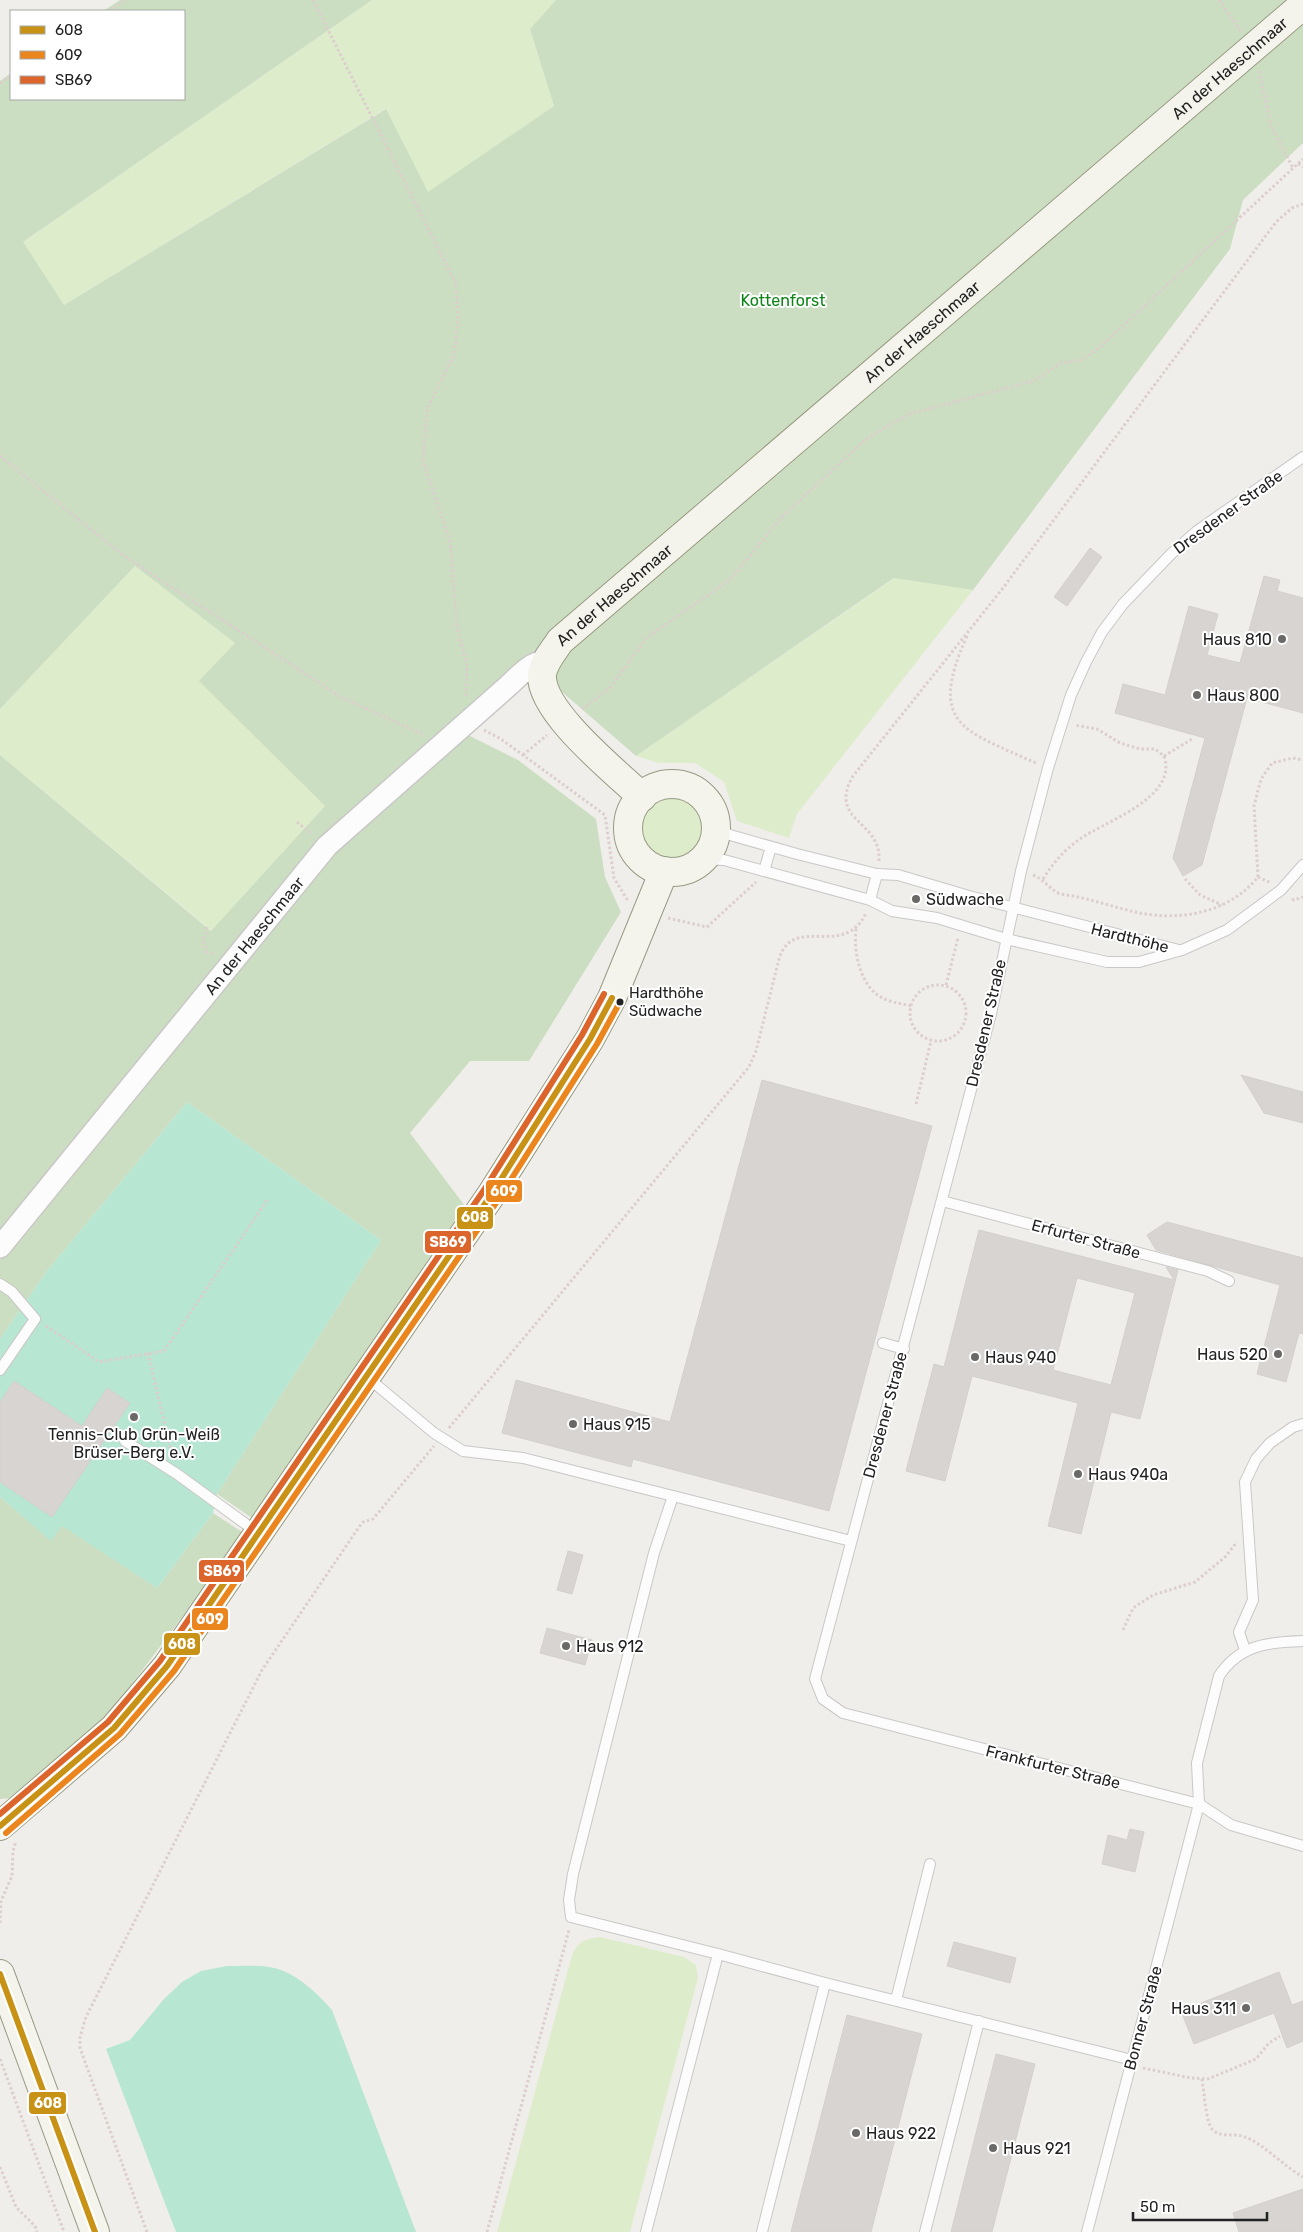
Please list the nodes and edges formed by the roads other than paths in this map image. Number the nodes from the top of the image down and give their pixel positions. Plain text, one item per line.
1 (1303, 5) edge
2 (1303, 457) edge
3 (545, 662) junction
4 (642, 797) junction
5 (716, 828) junction
6 (771, 847) junction
7 (703, 860) junction
8 (1303, 864) edge
9 (664, 871) junction
10 (764, 871) junction
11 (877, 874) junction
12 (870, 900) junction
13 (1013, 907) junction
14 (1006, 939) junction
15 (1182, 950) junction
16 (942, 1201) junction
17 (0, 1247) edge
18 (1229, 1281) dead end
19 (0, 1284) edge
20 (883, 1343) dead end
21 (904, 1349) junction
22 (0, 1370) edge
23 (366, 1376) junction
24 (1303, 1424) edge
25 (125, 1441) dead end
26 (673, 1496) junction
27 (258, 1534) junction
28 (851, 1541) junction
29 (1303, 1641) edge
30 (1245, 1650) junction
31 (815, 1679) joint
32 (1199, 1804) junction
33 (0, 1826) edge
34 (1303, 1846) edge
35 (930, 1864) dead end
36 (718, 1954) junction
37 (0, 1974) edge
38 (826, 1983) junction
39 (896, 2000) junction
40 (979, 2021) junction
41 (1131, 2063) junction
42 (95, 2232) edge
43 (646, 2232) edge
44 (762, 2232) edge
45 (925, 2232) edge
46 (1087, 2232) edge

1 - 3 street, An der Haeschmaar
2 - 13 lane, Dresdener Straße
3 - 4 street, An der Haeschmaar
3 - 17 street, An der Haeschmaar
4 - 5 street
4 - 9 street
5 - 6 lane, Hardthöhe
5 - 7 street
6 - 10 lane
6 - 11 lane, Hardthöhe
7 - 9 street
7 - 10 lane, Hardthöhe
8 - 15 lane
9 - 23 street
10 - 12 lane, Hardthöhe
11 - 12 lane
11 - 13 lane, Hardthöhe
12 - 14 lane, Hardthöhe
13 - 14 lane, Dresdener Straße
13 - 15 lane, Hardthöhe
14 - 15 lane, Hardthöhe
14 - 16 lane, Dresdener Straße
16 - 18 lane, Erfurter Straße
16 - 21 lane, Dresdener Straße
19 - 22 lane
20 - 21 lane
21 - 28 lane, Dresdener Straße
23 - 26 lane
23 - 27 street
24 - 30 lane
25 - 27 lane
26 - 28 lane
26 - 36 lane
27 - 33 street
28 - 31 lane, Dresdener Straße
29 - 30 lane
30 - 32 lane, Bonner Straße
31 - 32 lane, Frankfurter Straße
32 - 34 lane, Frankfurter Straße
32 - 41 lane, Bonner Straße
35 - 39 lane
36 - 38 lane
36 - 43 lane
37 - 42 street
38 - 39 lane
38 - 44 lane
39 - 40 lane
40 - 41 lane
40 - 45 lane
41 - 46 lane, Bonner Straße

